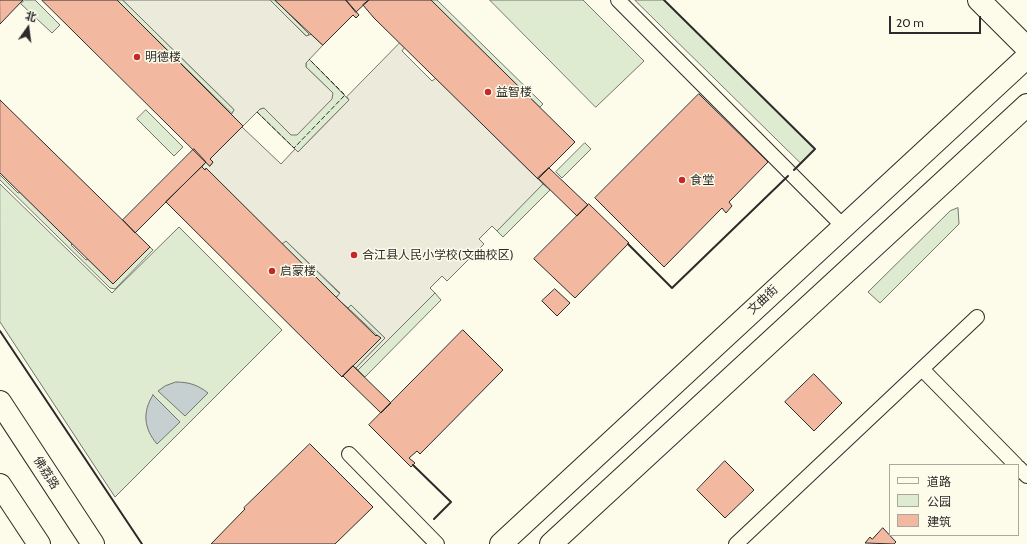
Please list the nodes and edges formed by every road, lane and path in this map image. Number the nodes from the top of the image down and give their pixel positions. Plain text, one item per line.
1 (618, 0) edge
2 (979, 0) edge
3 (1027, 48) edge
4 (1027, 57) edge
5 (1027, 105) edge
6 (843, 226) junction
7 (977, 317) dead end
8 (922, 369) junction
9 (0, 402) edge
10 (349, 454) dead end
11 (1015, 464) edge
12 (1019, 468) edge
13 (1027, 476) edge
14 (2, 493) edge
15 (39, 544) edge
16 (93, 544) edge
17 (437, 544) edge
18 (501, 544) edge
19 (551, 544) edge
20 (736, 544) edge

1 - 6 lane
2 - 3 street
4 - 6 street, 文曲街
5 - 19 street
6 - 18 street, 文曲街
7 - 8 lane
8 - 11 lane
8 - 20 lane
9 - 16 street, 佛荔路
10 - 17 lane
12 - 13 lane
14 - 15 street

